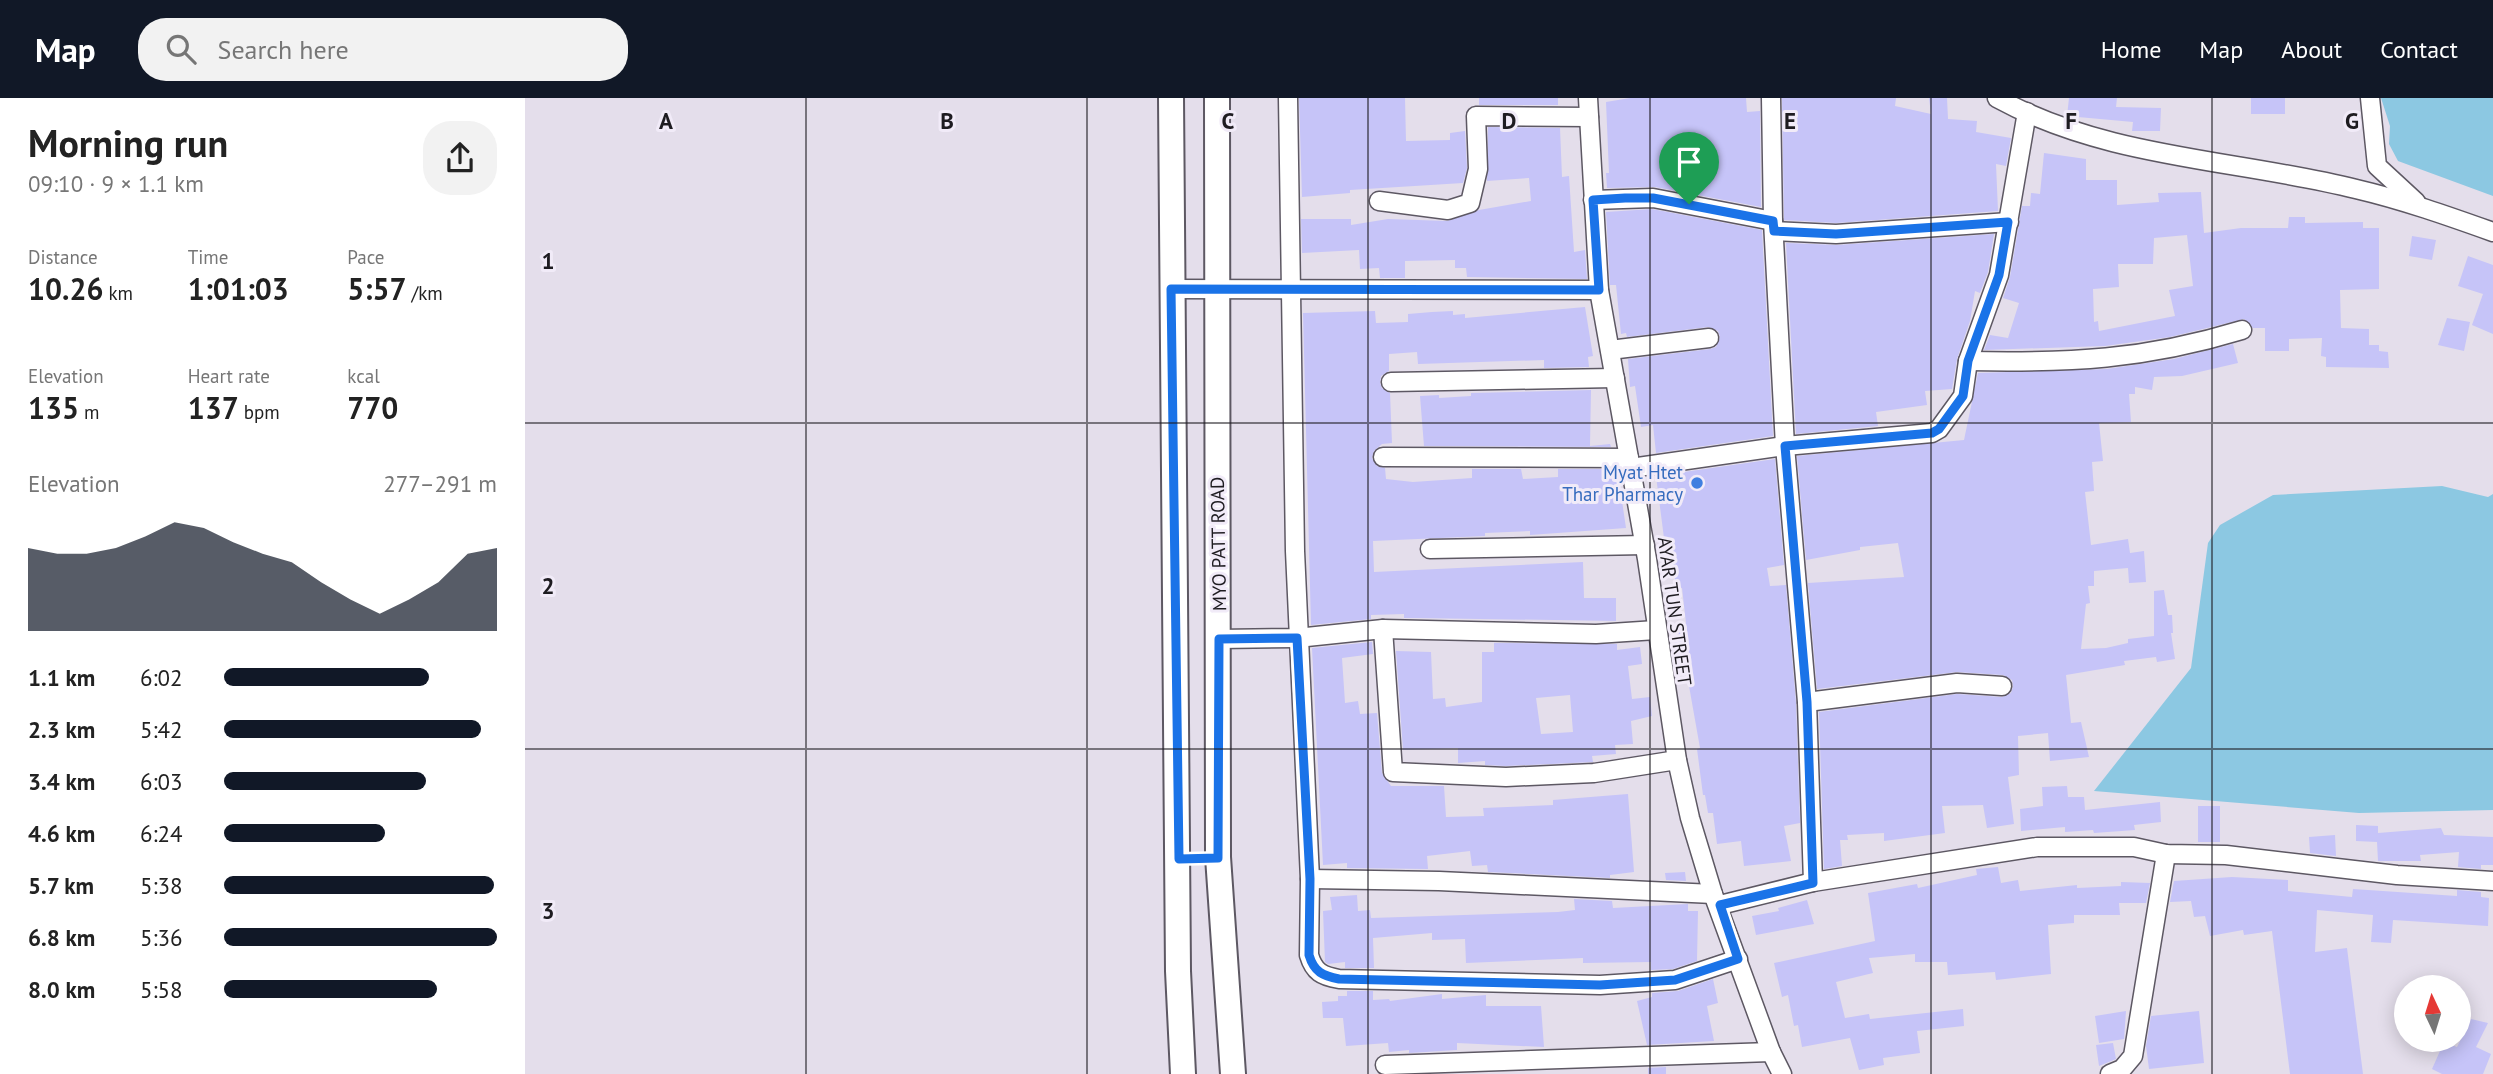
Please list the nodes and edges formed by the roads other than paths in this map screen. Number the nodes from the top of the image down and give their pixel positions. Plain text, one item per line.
1 (1171, 98) edge
2 (1217, 98) edge
3 (1288, 98) edge
4 (1588, 98) edge
5 (1771, 98) edge
6 (1997, 98) edge
7 (2370, 98) edge
8 (2027, 112) junction
9 (1589, 117) junction
10 (1593, 200) junction
11 (1380, 201) dead end
12 (2424, 208) junction
13 (2008, 222) junction
14 (1774, 226) junction
15 (2493, 232) edge
16 (1171, 289) junction
17 (1215, 289) junction
18 (1292, 289) junction
19 (1599, 290) junction
20 (2242, 330) dead end
21 (1709, 338) dead end
22 (1610, 350) junction
23 (1968, 361) junction
24 (1615, 378) junction
25 (1391, 382) dead end
26 (1785, 446) junction
27 (1383, 457) dead end
28 (1630, 463) junction
29 (1645, 545) junction
30 (1430, 549) dead end
31 (1383, 629) junction
32 (1656, 630) junction
33 (1297, 638) junction
34 (1219, 639) junction
35 (2002, 686) dead end
36 (1807, 702) junction
37 (1677, 760) junction
38 (2166, 854) junction
39 (1218, 858) junction
40 (1179, 859) junction
41 (1310, 879) junction
42 (2493, 881) edge
43 (1813, 883) junction
44 (1716, 900) junction
45 (1738, 959) junction
46 (1771, 1052) junction
47 (1385, 1065) dead end
48 (1183, 1074) edge
49 (1233, 1074) edge
50 (1782, 1074) edge
51 (2110, 1074) edge

1 - 16 main road
2 - 17 main road, MYO PATT ROAD
3 - 18 street
4 - 9 street, AYAR TUN STREET
5 - 14 street
6 - 8 street
7 - 12 street
8 - 12 street
8 - 13 street
9 - 10 street, AYAR TUN STREET
9 - 11 street
10 - 14 street
10 - 19 street, AYAR TUN STREET
12 - 15 street
13 - 14 street
13 - 23 street
14 - 26 street
16 - 17 street
16 - 40 main road
17 - 18 street
17 - 34 main road, MYO PATT ROAD
18 - 19 street
18 - 33 street
19 - 22 street, AYAR TUN STREET
20 - 23 street
21 - 22 street
22 - 24 street, AYAR TUN STREET
23 - 26 street
24 - 25 street
24 - 28 street, AYAR TUN STREET
26 - 28 street
26 - 36 street
27 - 28 street
28 - 29 street, AYAR TUN STREET
29 - 30 street
29 - 32 street, AYAR TUN STREET
31 - 32 street
31 - 33 street
31 - 37 street
32 - 37 street, AYAR TUN STREET
33 - 34 street
33 - 41 street
34 - 39 main road, MYO PATT ROAD
35 - 36 street
36 - 43 street
37 - 44 street, AYAR TUN STREET
38 - 42 street
38 - 43 street
38 - 51 street
39 - 40 main road
39 - 49 main road, MYO PATT ROAD
40 - 48 main road
41 - 44 street
41 - 45 street
43 - 44 street
44 - 45 street, AYAR TUN STREET
45 - 46 street, AYAR TUN STREET
46 - 47 street
46 - 50 street, AYAR TUN STREET

